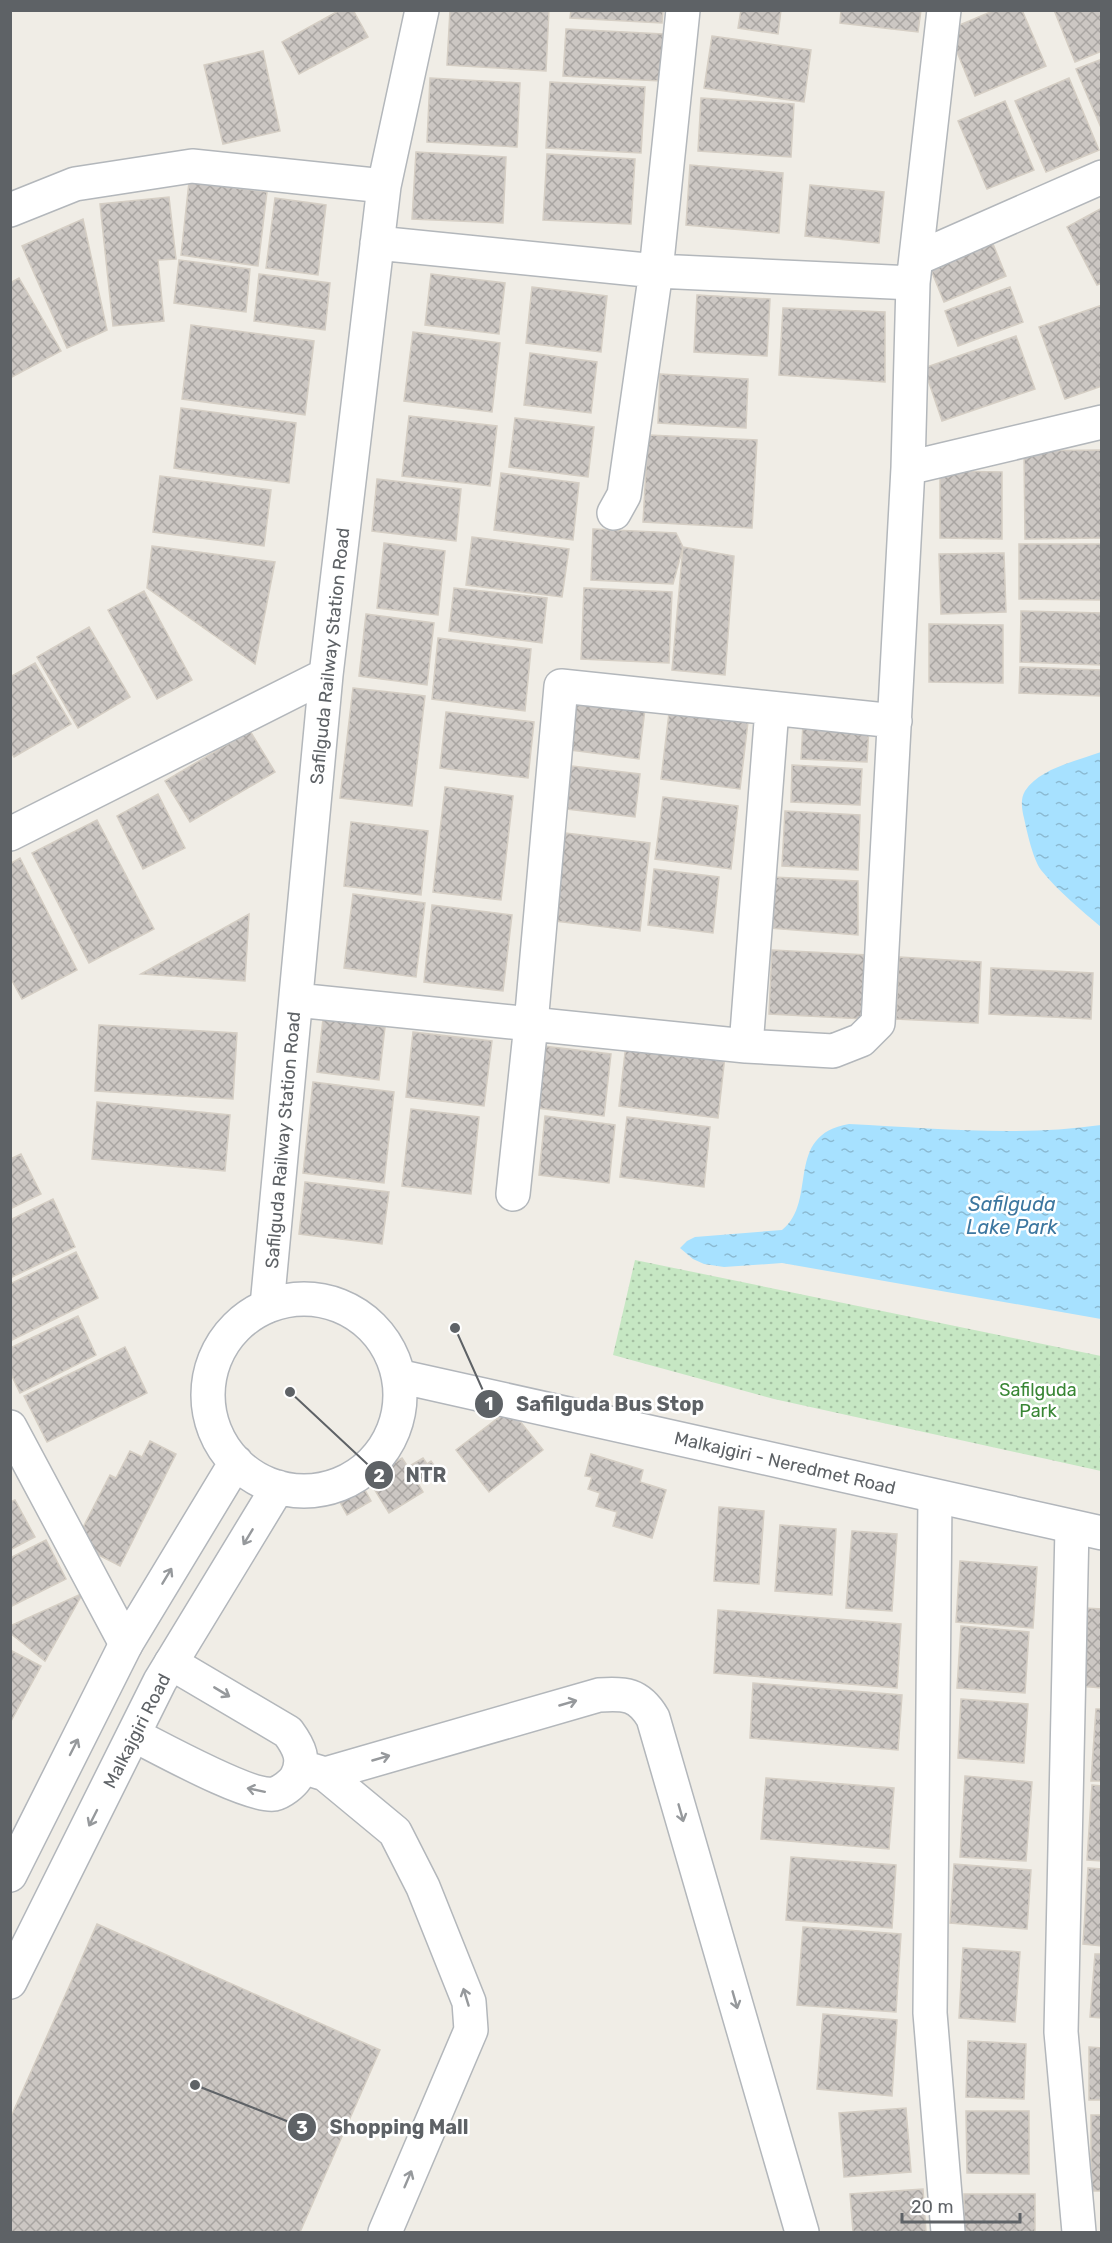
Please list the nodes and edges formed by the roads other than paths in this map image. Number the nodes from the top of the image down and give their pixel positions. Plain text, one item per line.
1 (422, 10) edge
2 (683, 10) edge
3 (944, 10) edge
4 (1101, 177) edge
5 (384, 186) junction
6 (10, 210) edge
7 (377, 243) junction
8 (916, 270) junction
9 (657, 272) junction
10 (1101, 422) edge
11 (908, 468) junction
12 (614, 513) dead end
13 (326, 675) junction
14 (772, 708) junction
15 (895, 721) junction
16 (10, 834) edge
17 (296, 1000) junction
18 (531, 1024) junction
19 (746, 1046) junction
20 (513, 1194) dead end
21 (267, 1306) junction
22 (398, 1376) junction
23 (10, 1428) edge
24 (236, 1462) junction
25 (278, 1487) junction
26 (935, 1497) junction
27 (1087, 1530) edge
28 (126, 1644) junction
29 (171, 1663) junction
30 (134, 1735) junction
31 (313, 1771) junction
32 (10, 1875) edge
33 (10, 1982) edge
34 (385, 2232) edge
35 (802, 2232) edge
36 (948, 2232) edge
37 (1079, 2232) edge

1 - 5 street, Safilguda Railway Station Road
2 - 9 street
3 - 8 street
4 - 8 street
5 - 6 street
5 - 7 street, Safilguda Railway Station Road
7 - 9 street
7 - 13 street, Safilguda Railway Station Road
8 - 9 street
8 - 11 street
9 - 12 street
10 - 11 street
11 - 15 street
13 - 16 street
13 - 17 street, Safilguda Railway Station Road
14 - 15 street
14 - 18 street
14 - 19 street
15 - 19 street
17 - 18 street
17 - 21 street, Safilguda Railway Station Road
18 - 19 street
18 - 20 street
21 - 22 street
21 - 24 street
22 - 25 street
22 - 26 street, Malkajgiri - Neredmet Road
23 - 28 street
24 - 25 street
28 -> 24 street
25 -> 29 street, Malkajgiri Road
26 - 27 street, Malkajgiri - Neredmet Road
26 - 36 street
27 - 37 street
32 -> 28 street
29 - 30 street, Malkajgiri Road
29 -> 31 street
31 -> 30 street
30 -> 33 street, Malkajgiri Road
34 -> 31 street
31 -> 35 street

